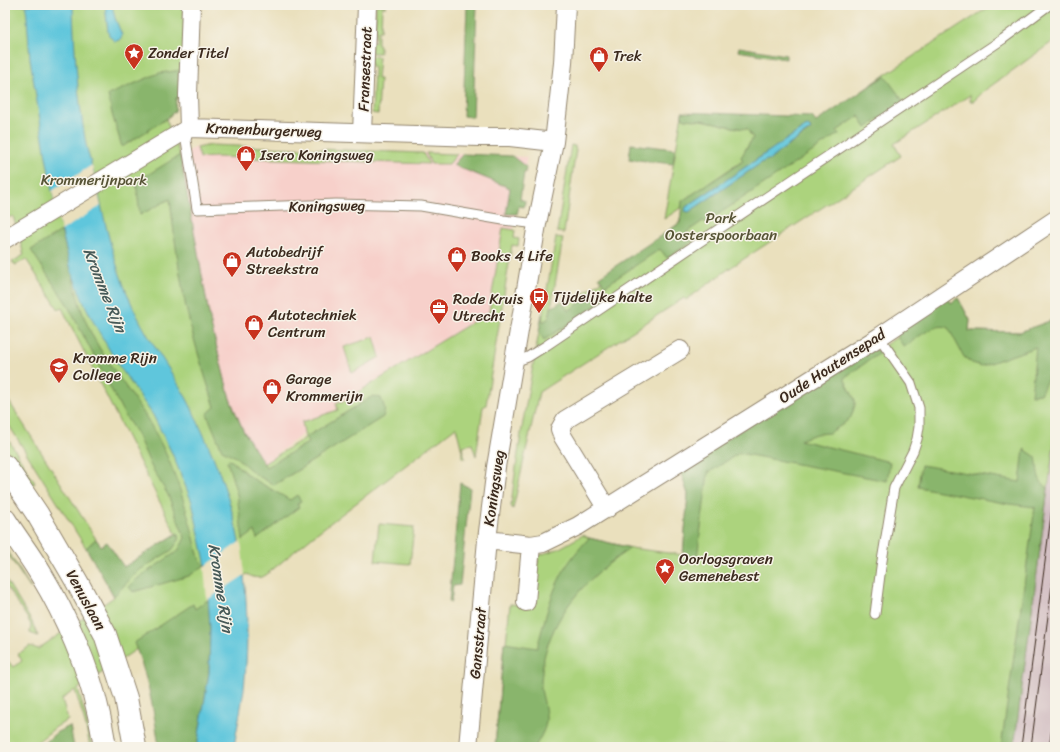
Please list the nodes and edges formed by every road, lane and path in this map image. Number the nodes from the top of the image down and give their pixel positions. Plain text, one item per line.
1 (191, 5) edge
2 (367, 5) edge
3 (566, 5) edge
4 (1048, 5) edge
5 (189, 128) junction
6 (362, 133) junction
7 (554, 142) junction
8 (1055, 220) edge
9 (538, 224) junction
10 (5, 239) edge
11 (879, 337) junction
12 (680, 350) dead end
13 (514, 362) junction
14 (5, 466) edge
15 (607, 509) junction
16 (5, 520) edge
17 (488, 540) junction
18 (531, 545) junction
19 (526, 602) dead end
20 (875, 614) dead end
21 (105, 747) edge
22 (135, 747) edge
23 (468, 747) edge

1 - 5 street
2 - 6 street, Fransestraat
3 - 7 street, Koningsweg
4 - 13 lane
5 - 6 street, Kranenburgerweg
5 - 9 lane, Koningsweg
5 - 10 street, Kranenburgerweg
6 - 7 street, Kranenburgerweg
7 - 9 street, Koningsweg
8 - 11 street, Oude Houtensepad
9 - 13 street, Koningsweg
11 - 15 street, Oude Houtensepad
11 - 20 lane
12 - 15 street
13 - 17 street, Koningsweg
14 - 22 main road, Venuslaan
15 - 18 street, Oude Houtensepad
16 - 21 main road, Venuslaan
17 - 18 street, Oude Houtensepad
17 - 23 street, Gansstraat
18 - 19 street

